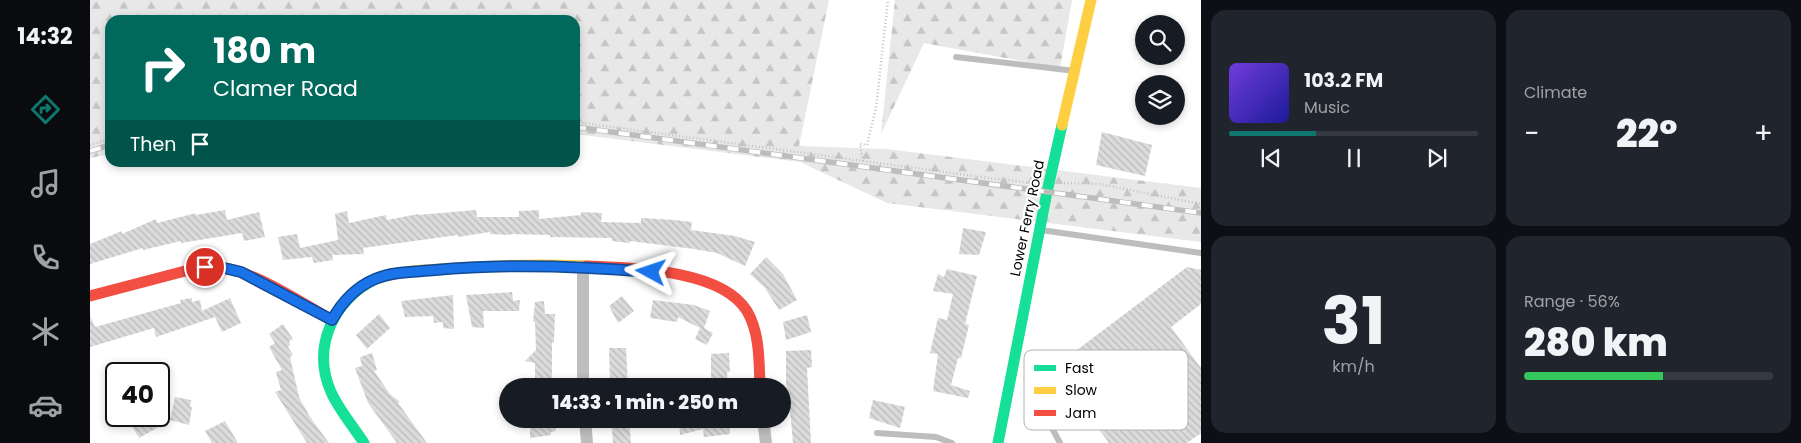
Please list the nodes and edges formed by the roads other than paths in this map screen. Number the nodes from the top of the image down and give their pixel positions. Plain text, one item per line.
1 (1091, 0) edge
2 (956, 57) dead end
3 (1076, 71) junction
4 (1040, 230) junction
5 (1201, 253) edge
6 (583, 266) junction
7 (90, 296) edge
8 (332, 320) junction
9 (584, 378) edge
10 (759, 378) edge
11 (586, 428) edge
12 (764, 428) edge
13 (1053, 430) dead end
14 (878, 433) dead end
15 (364, 443) edge
16 (587, 443) edge
17 (766, 443) edge
18 (952, 443) edge
19 (998, 443) edge
20 (1060, 443) edge

1 - 3 street, Lower Ferry Road
2 - 3 lane
3 - 4 street, Lower Ferry Road
4 - 5 lane
4 - 19 street, Lower Ferry Road
6 - 8 street
6 - 9 street
6 - 10 street
7 - 8 street
8 - 15 street
11 - 16 street
12 - 17 street
13 - 20 lane
14 - 18 lane

